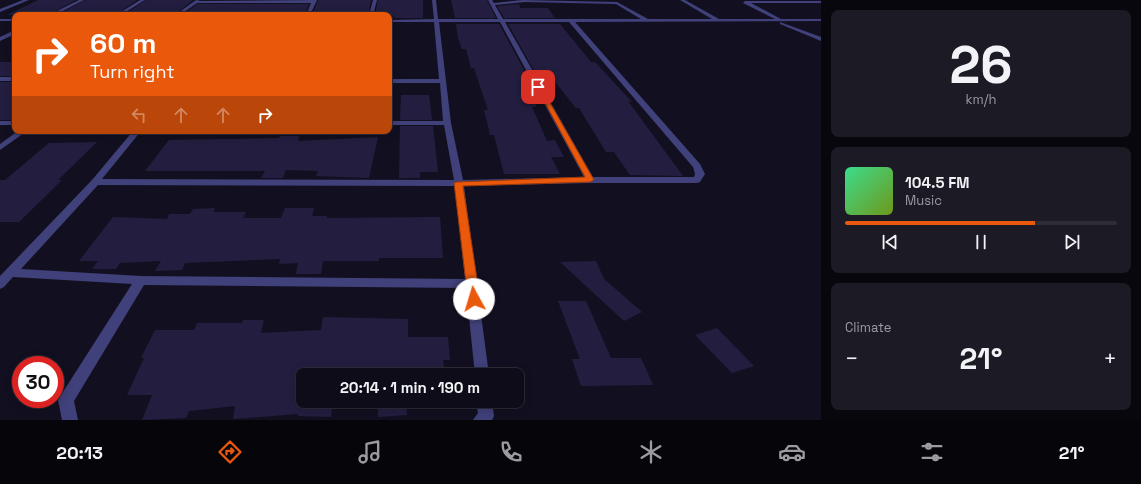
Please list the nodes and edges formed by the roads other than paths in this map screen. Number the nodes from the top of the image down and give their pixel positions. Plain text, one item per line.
1 (27, 0) edge
2 (82, 0) edge
3 (143, 0) edge
4 (375, 0) edge
5 (434, 0) edge
6 (682, 0) edge
7 (740, 0) edge
8 (197, 1) edge
9 (260, 1) edge
10 (315, 1) edge
11 (492, 2) edge
12 (745, 2) junction
13 (821, 2) edge
14 (0, 11) edge
15 (57, 12) edge
16 (123, 12) edge
17 (181, 12) edge
18 (310, 12) edge
19 (372, 12) edge
20 (0, 20) edge
21 (12, 20) edge
22 (776, 20) junction
23 (782, 20) junction
24 (821, 20) edge
25 (392, 21) edge
26 (436, 21) junction
27 (501, 21) junction
28 (571, 21) junction
29 (648, 21) junction
30 (720, 21) junction
31 (12, 33) edge
32 (0, 39) edge
33 (821, 39) edge
34 (0, 79) edge
35 (12, 79) edge
36 (392, 81) edge
37 (443, 81) junction
38 (0, 123) edge
39 (12, 123) edge
40 (392, 123) edge
41 (447, 123) junction
42 (19, 134) edge
43 (135, 134) edge
44 (0, 148) edge
45 (590, 180) junction
46 (95, 182) junction
47 (459, 183) junction
48 (10, 273) junction
49 (141, 280) junction
50 (0, 284) edge
51 (472, 284) junction
52 (481, 368) edge
53 (485, 408) edge
54 (70, 420) edge
55 (481, 420) edge

1 - 14 street
2 - 15 street
3 - 16 street
4 - 19 street
5 - 26 street
6 - 30 street
7 - 12 street
8 - 9 street
8 - 17 street
9 - 10 street
10 - 18 street
11 - 27 street
11 - 29 street
12 - 13 street
12 - 23 street
20 - 21 street
22 - 23 street
22 - 30 street
22 - 33 street
23 - 24 street
25 - 26 street
26 - 27 street
26 - 37 street
27 - 28 street
27 - 45 street
28 - 29 street
28 - 45 street
29 - 30 street
31 - 32 street
34 - 35 street
36 - 37 street
37 - 41 street
38 - 39 street
40 - 41 street
41 - 47 street
42 - 44 street
43 - 46 street
45 - 47 street
46 - 47 street
46 - 48 street
47 - 51 street
48 - 49 street
48 - 50 street
49 - 51 street
49 - 54 street
51 - 52 street
53 - 55 street

